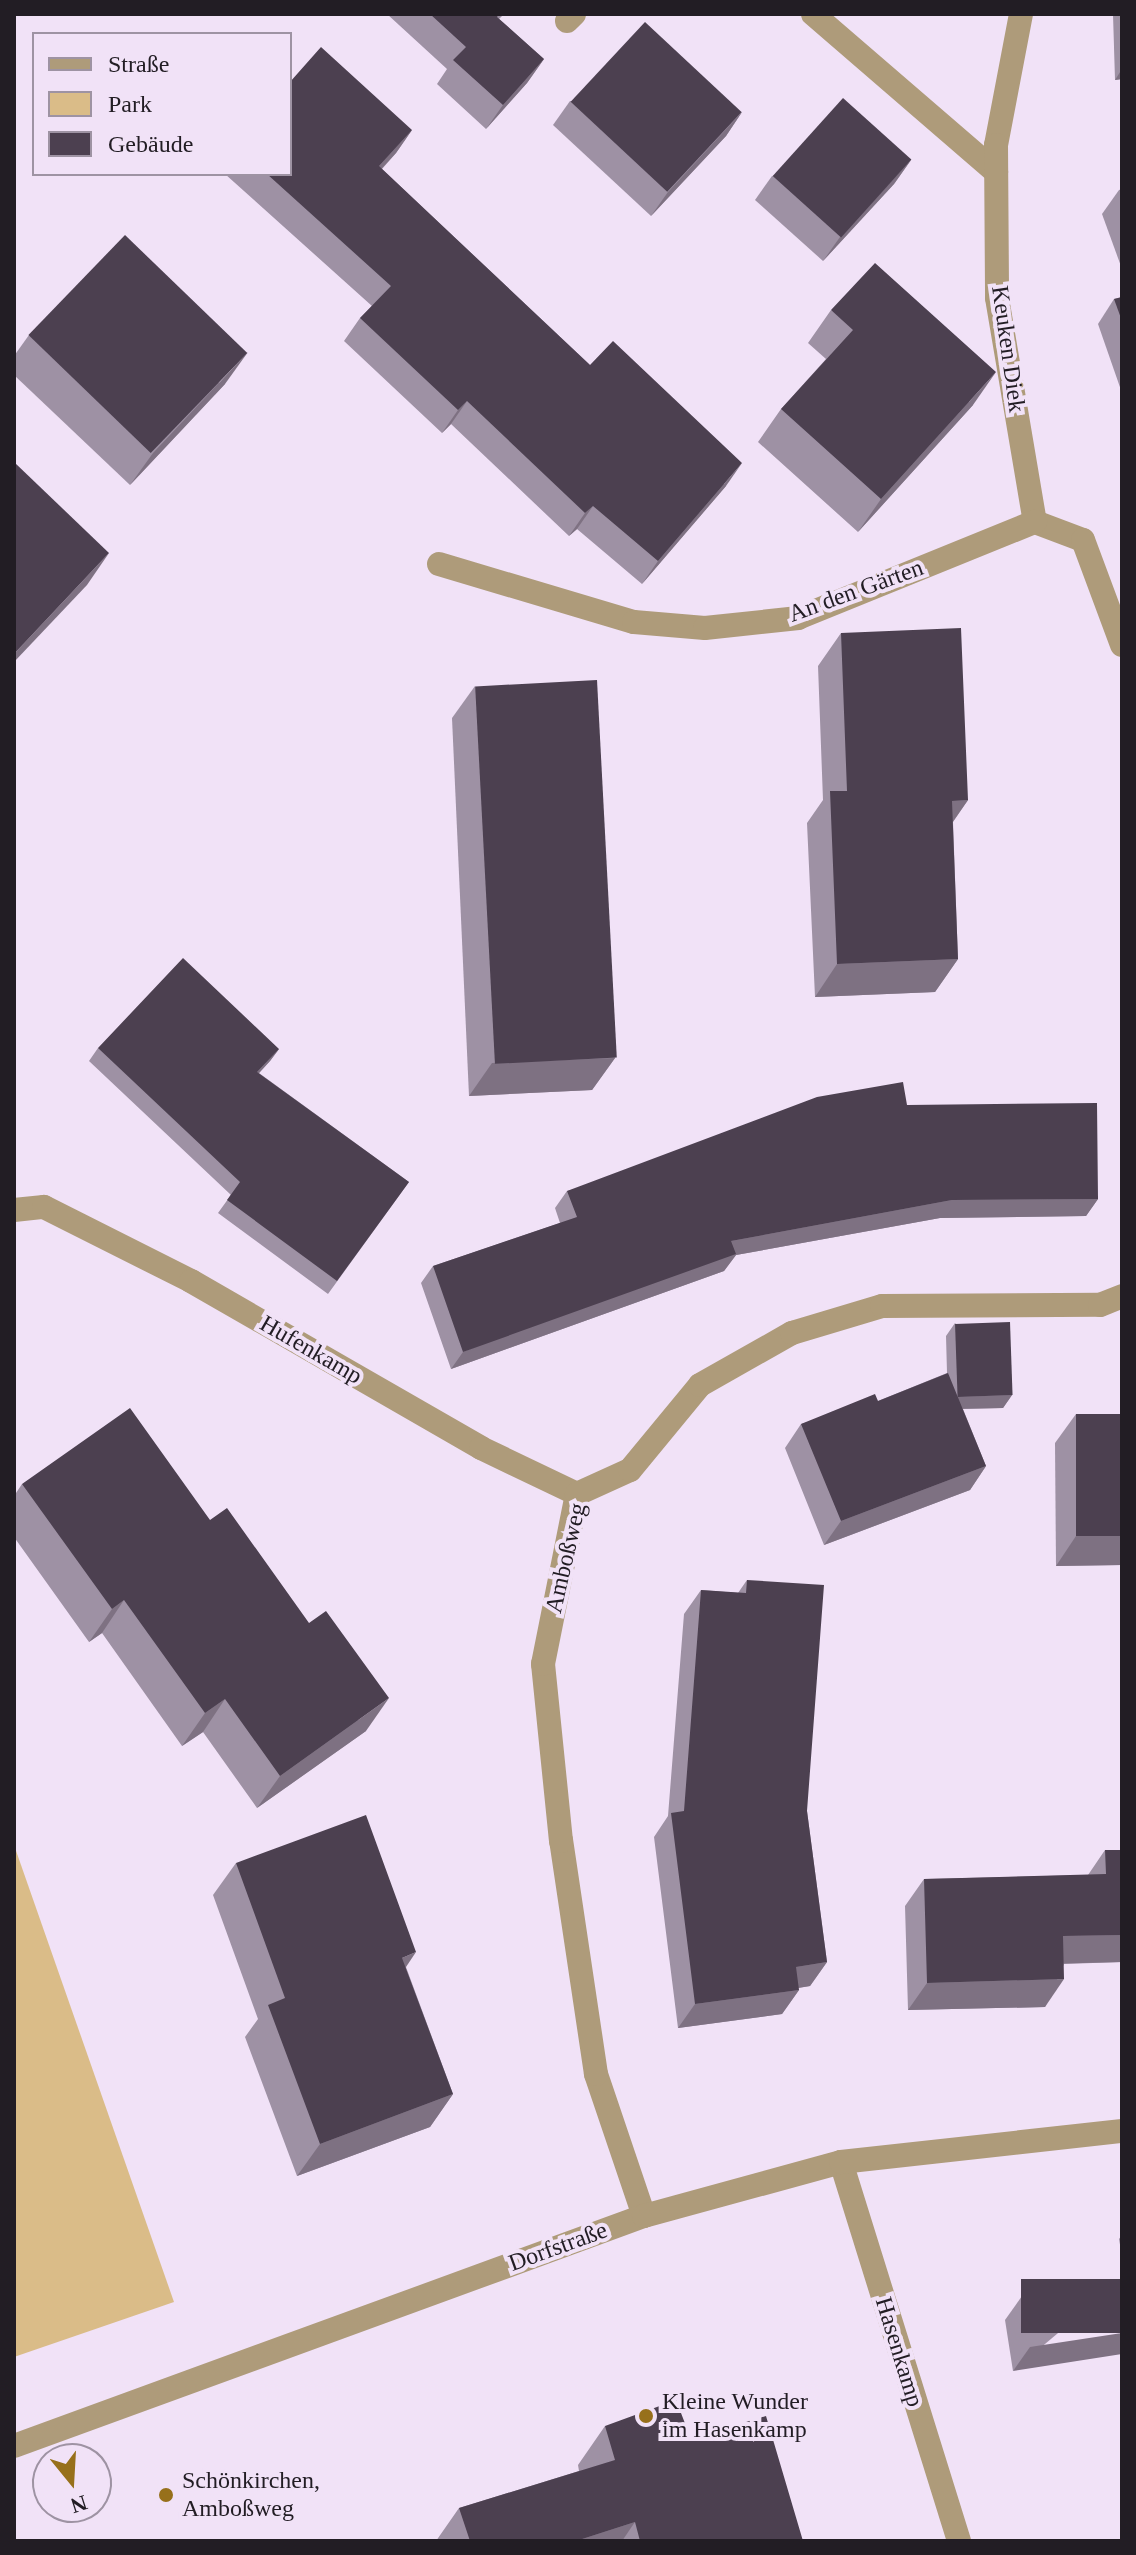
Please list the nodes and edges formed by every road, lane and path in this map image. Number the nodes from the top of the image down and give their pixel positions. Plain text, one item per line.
1 (813, 14) edge
2 (1021, 14) edge
3 (996, 172) junction
4 (1035, 522) junction
5 (439, 564) dead end
6 (1122, 645) edge
7 (14, 1210) edge
8 (1122, 1296) edge
9 (577, 1494) junction
10 (1122, 2131) edge
11 (841, 2162) junction
12 (644, 2216) junction
13 (14, 2446) edge
14 (959, 2541) edge

1 - 3 street
2 - 3 street, Keuken Diek
3 - 4 street, Keuken Diek
4 - 5 street, An den Gärten
4 - 6 street
7 - 9 street, Hufenkamp
8 - 9 street, Amboßweg
9 - 12 street, Amboßweg
10 - 11 street, Dorfstraße
11 - 12 street, Dorfstraße
11 - 14 street, Hasenkamp
12 - 13 street, Dorfstraße

